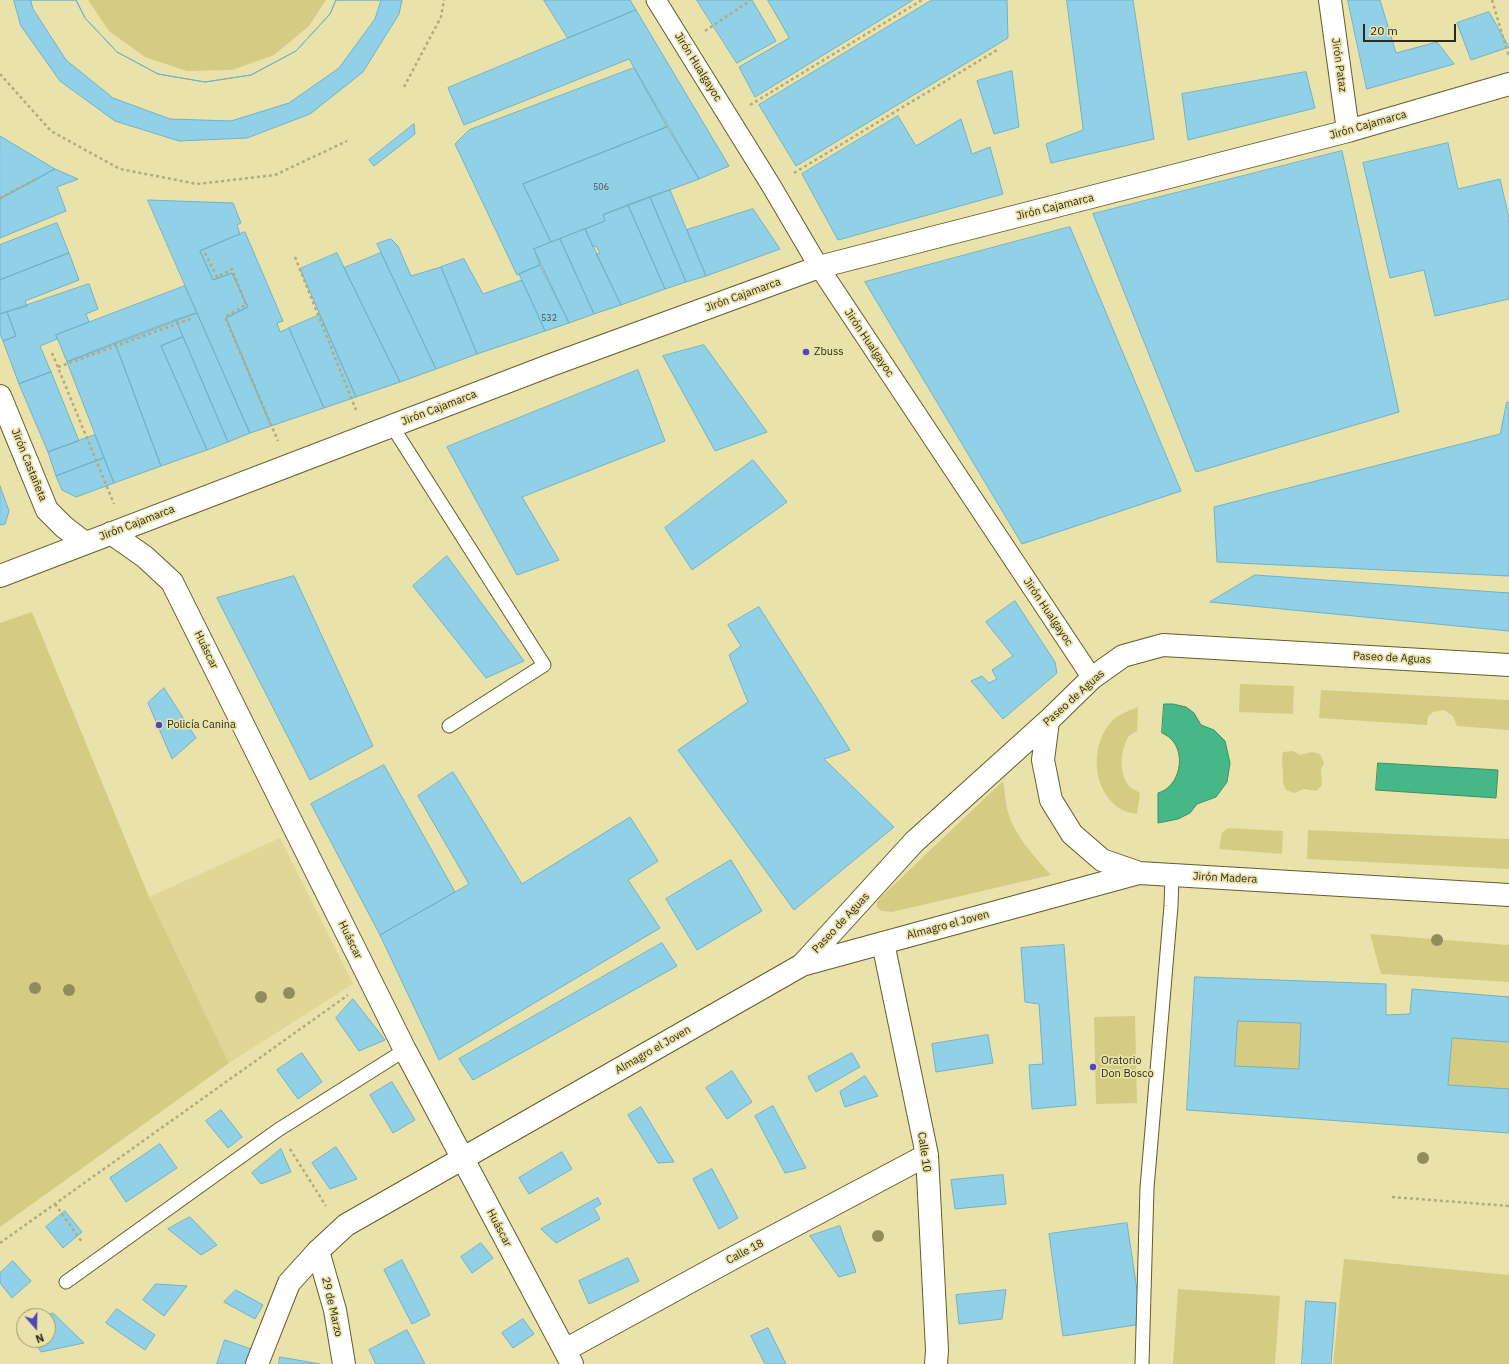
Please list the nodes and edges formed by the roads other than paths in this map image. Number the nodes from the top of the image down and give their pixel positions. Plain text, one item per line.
1 (656, 0) edge
2 (1330, 0) edge
3 (1509, 84) edge
4 (1348, 131) junction
5 (819, 268) junction
6 (0, 396) edge
7 (392, 426) junction
8 (118, 530) junction
9 (85, 543) junction
10 (0, 576) edge
11 (1509, 665) edge
12 (1092, 678) junction
13 (1048, 721) junction
14 (449, 726) dead end
15 (1139, 873) junction
16 (1172, 875) junction
17 (1509, 895) edge
18 (883, 943) junction
19 (802, 965) junction
20 (405, 1050) junction
21 (926, 1155) junction
22 (463, 1159) junction
23 (318, 1251) junction
24 (66, 1282) dead end
25 (568, 1357) edge
26 (256, 1364) edge
27 (344, 1364) edge
28 (936, 1364) edge
29 (1142, 1364) edge

1 - 5 street, Jirón Hualgayoc
2 - 4 street, Jirón Pataz
3 - 4 street, Jirón Cajamarca
4 - 5 street, Jirón Cajamarca
5 - 7 street, Jirón Cajamarca
5 - 12 street, Jirón Hualgayoc
6 - 9 street, Jirón Castañeta
7 - 8 street, Jirón Cajamarca
7 - 14 lane
8 - 9 street, Jirón Cajamarca
8 - 20 street, Huáscar
9 - 10 street, Jirón Cajamarca
11 - 12 street, Paseo de Aguas
12 - 13 street, Paseo de Aguas
13 - 15 street, Jirón Madera
13 - 19 street, Paseo de Aguas
15 - 16 street, Jirón Madera
15 - 18 street, Almagro el Joven
16 - 17 street, Jirón Madera
16 - 29 lane
18 - 19 street, Almagro el Joven
18 - 21 street, Calle 10
19 - 22 street, Almagro el Joven
20 - 22 street, Huáscar
20 - 24 lane
21 - 25 street, Calle 18
21 - 28 street, Calle 10
22 - 23 street, Almagro el Joven
22 - 25 street, Huáscar
23 - 26 street, Almagro el Joven
23 - 27 street, 29 de Marzo

